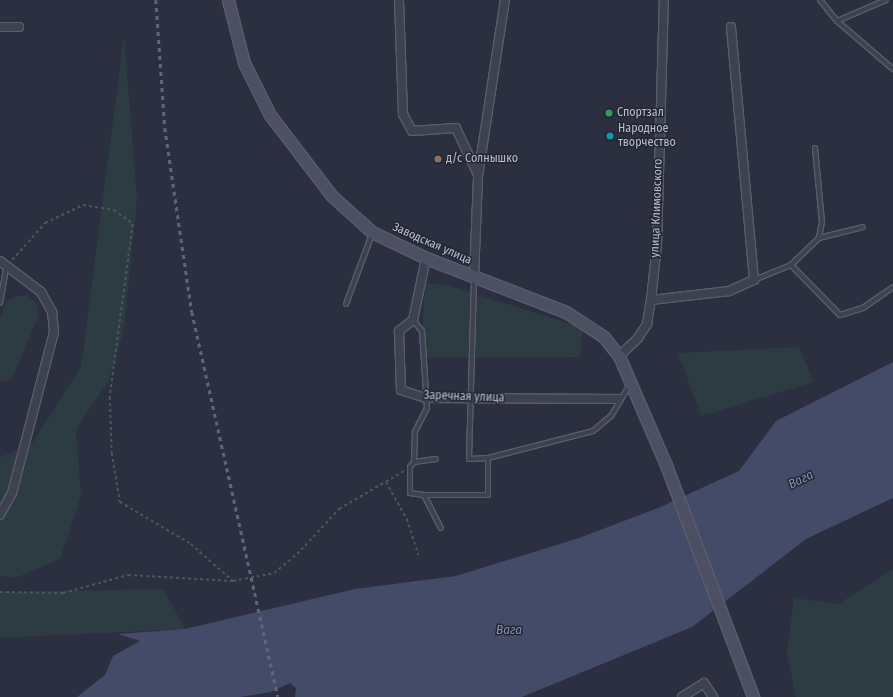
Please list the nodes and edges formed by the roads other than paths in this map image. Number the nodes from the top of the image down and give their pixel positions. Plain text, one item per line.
1 (228, 0) edge
2 (399, 0) edge
3 (505, 0) edge
4 (664, 0) edge
5 (820, 0) edge
6 (886, 0) edge
7 (837, 21) junction
8 (0, 27) edge
9 (19, 27) dead end
10 (731, 27) dead end
11 (893, 69) edge
12 (815, 148) dead end
13 (478, 176) junction
14 (863, 227) dead end
15 (372, 232) junction
16 (819, 238) junction
17 (426, 258) junction
18 (3, 263) edge
19 (791, 265) junction
20 (474, 277) junction
21 (754, 280) junction
22 (893, 287) edge
23 (651, 300) junction
24 (0, 303) edge
25 (346, 304) dead end
26 (413, 320) junction
27 (619, 356) junction
28 (632, 382) junction
29 (425, 398) junction
30 (470, 398) junction
31 (619, 399) junction
32 (488, 458) junction
33 (436, 459) dead end
34 (414, 462) junction
35 (424, 495) junction
36 (0, 515) edge
37 (441, 528) dead end
38 (682, 697) edge
39 (712, 697) edge
40 (753, 697) edge

1 - 15 main road, Заводская улица
2 - 13 street
3 - 13 street
4 - 23 street, улица Климовского
5 - 7 lane
6 - 7 lane
7 - 11 lane
8 - 9 street
10 - 21 street
12 - 16 lane
13 - 20 street
14 - 16 lane
15 - 17 main road, Заводская улица
15 - 25 lane
16 - 19 lane
17 - 20 main road, Заводская улица
17 - 26 street
18 - 24 lane
18 - 36 street
19 - 21 lane
19 - 22 lane
20 - 27 main road, Заводская улица
20 - 30 lane
21 - 23 street
23 - 27 street, улица Климовского
26 - 29 lane
26 - 29 street, Заречная улица
27 - 28 main road, Заводская улица
28 - 31 lane
28 - 40 main road, Заводская улица
29 - 30 street, Заречная улица
29 - 34 lane
30 - 31 street, Заречная улица
30 - 32 lane
31 - 32 lane
32 - 35 lane
33 - 34 lane
34 - 35 lane
35 - 37 lane
38 - 39 street

